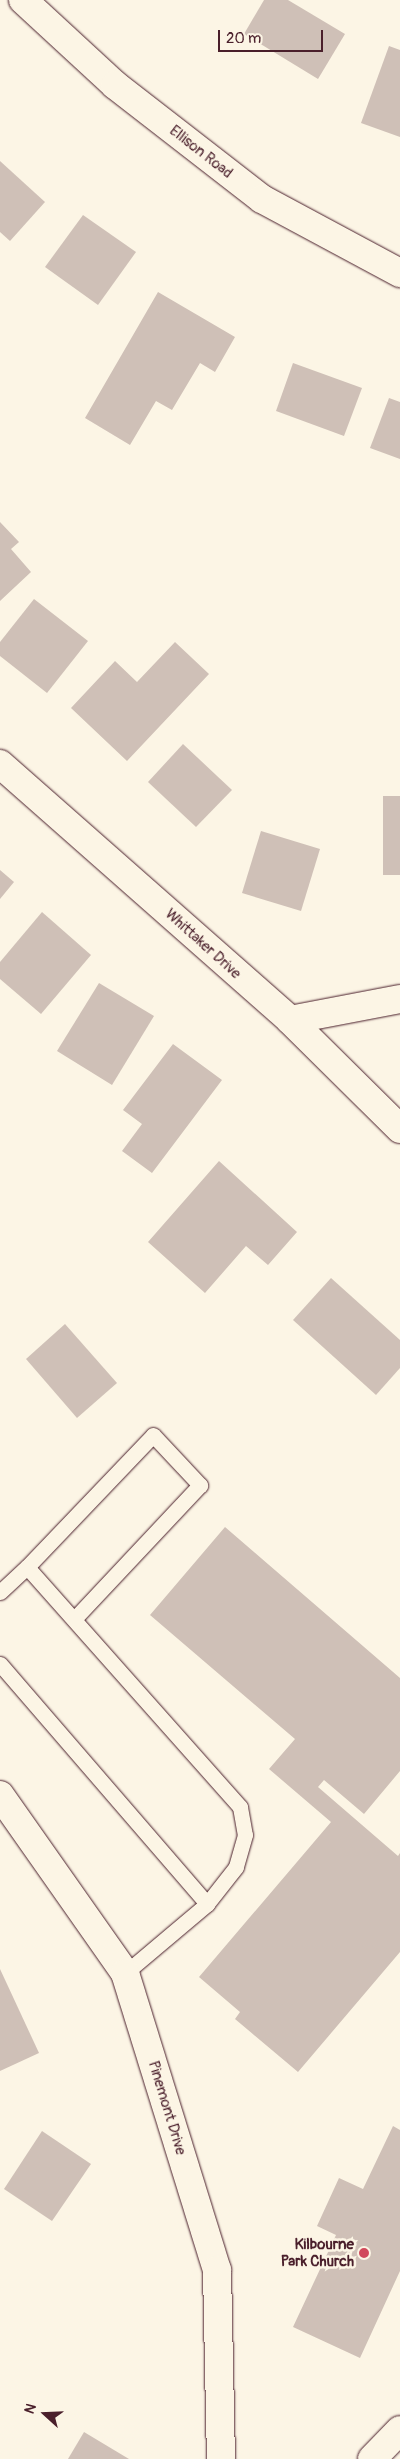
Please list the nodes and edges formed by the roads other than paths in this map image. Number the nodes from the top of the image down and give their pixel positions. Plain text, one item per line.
1 (23, 0) edge
2 (400, 273) edge
3 (0, 764) edge
4 (400, 999) edge
5 (290, 1020) junction
6 (400, 1129) edge
7 (28, 1567) junction
8 (0, 1592) edge
9 (74, 1619) junction
10 (0, 1664) edge
11 (0, 1795) edge
12 (207, 1904) junction
13 (124, 1973) junction
14 (400, 2430) edge
15 (222, 2459) edge
16 (372, 2459) edge

1 - 2 street, Ellison Road
3 - 5 street, Whittaker Drive
4 - 5 street
5 - 6 street, Whittaker Drive
7 - 8 lane
7 - 9 lane
7 - 9 lane
9 - 12 lane
10 - 12 lane
11 - 13 street, Pinemont Drive
12 - 13 lane
13 - 15 street, Pinemont Drive
14 - 16 street

